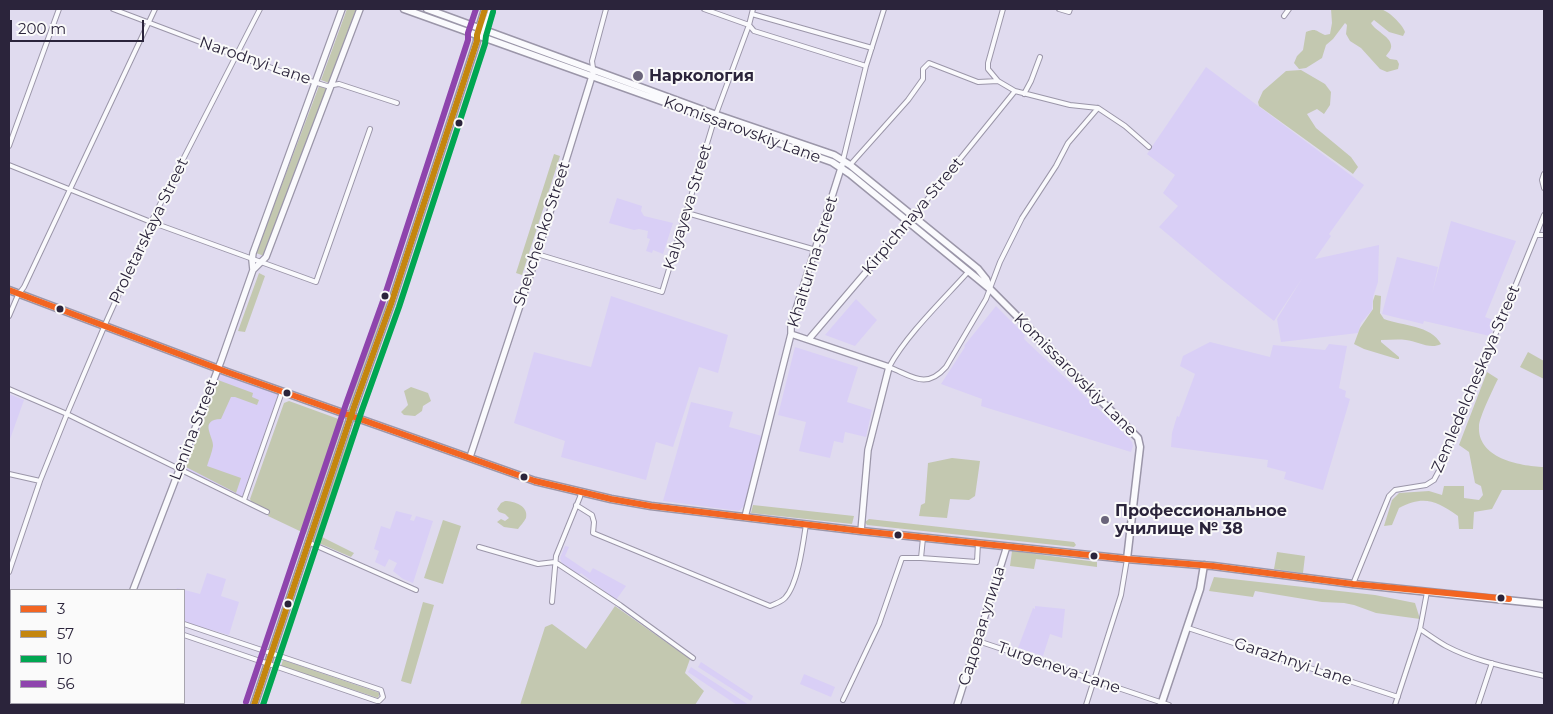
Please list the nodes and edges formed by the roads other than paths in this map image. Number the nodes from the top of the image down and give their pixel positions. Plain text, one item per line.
1 (58, 9) edge
2 (113, 9) edge
3 (155, 9) edge
4 (260, 9) edge
5 (342, 9) edge
6 (360, 9) edge
7 (404, 9) edge
8 (427, 9) edge
9 (485, 9) edge
10 (492, 9) edge
11 (606, 9) edge
12 (704, 9) edge
13 (753, 9) edge
14 (884, 9) edge
15 (1003, 9) edge
16 (1059, 9) edge
17 (1070, 9) edge
18 (1289, 9) edge
19 (752, 14) junction
20 (1284, 16) dead end
21 (149, 22) junction
22 (749, 25) junction
23 (480, 34) junction
24 (872, 48) junction
25 (237, 56) junction
26 (1040, 57) dead end
27 (866, 66) junction
28 (593, 72) junction
29 (998, 81) junction
30 (316, 82) junction
31 (332, 86) junction
32 (1015, 91) junction
33 (1024, 94) junction
34 (397, 103) dead end
35 (1098, 108) junction
36 (715, 117) junction
37 (370, 128) dead end
38 (9, 146) edge
39 (1149, 147) dead end
40 (843, 160) junction
41 (9, 165) edge
42 (850, 165) junction
43 (842, 169) junction
44 (1544, 174) edge
45 (1544, 188) edge
46 (70, 189) junction
47 (687, 213) junction
48 (1544, 215) edge
49 (911, 220) junction
50 (151, 222) junction
51 (1544, 234) edge
52 (1536, 236) junction
53 (816, 250) junction
54 (537, 254) junction
55 (252, 260) junction
56 (262, 263) junction
57 (254, 270) junction
58 (968, 272) junction
59 (990, 289) junction
60 (9, 290) edge
61 (18, 295) junction
62 (9, 316) edge
63 (105, 326) junction
64 (791, 334) junction
65 (809, 339) junction
66 (889, 367) junction
67 (218, 368) junction
68 (9, 389) edge
69 (282, 392) junction
70 (67, 414) junction
71 (351, 416) junction
72 (470, 457) junction
73 (179, 469) junction
74 (9, 474) edge
75 (40, 481) junction
76 (581, 491) junction
77 (244, 500) junction
78 (576, 505) junction
79 (267, 512) dead end
80 (745, 516) junction
81 (806, 524) junction
82 (861, 531) junction
83 (923, 538) junction
84 (310, 542) junction
85 (978, 543) junction
86 (1007, 546) junction
87 (479, 547) dead end
88 (921, 558) junction
89 (1127, 560) junction
90 (555, 562) junction
91 (1204, 565) junction
92 (9, 572) edge
93 (1353, 584) junction
94 (132, 589) edge
95 (416, 590) dead end
96 (1427, 591) junction
97 (552, 602) dead end
98 (1544, 604) edge
99 (185, 624) edge
100 (1188, 628) junction
101 (1420, 629) junction
102 (185, 635) edge
103 (978, 641) junction
104 (272, 654) junction
105 (692, 658) dead end
106 (1492, 663) junction
107 (268, 665) junction
108 (1544, 676) edge
109 (1094, 680) junction
110 (1398, 697) junction
111 (843, 700) dead end
112 (1164, 704) edge
113 (254, 705) edge
114 (957, 705) edge
115 (1086, 705) edge
116 (1395, 705) edge
117 (1478, 705) edge

1 - 38 street
2 - 21 street, Narodnyi Lane
3 - 21 street
4 - 25 street, Proletarskaya Street
5 - 30 main road
6 - 31 main road, Lenina Street
7 - 23 main road, Komissarovskiy Lane
8 - 23 main road, Komissarovskiy Lane
9 - 23 main road
10 - 23 main road
11 - 28 street, Shevchenko Street
12 - 22 street
13 - 19 street, Kalyayeva Street
14 - 24 street, Khalturina Street
15 - 29 street
16 - 17 street
18 - 20 street
19 - 22 street, Kalyayeva Street
19 - 24 street
21 - 25 street, Narodnyi Lane
21 - 46 street
22 - 27 street
22 - 36 street, Kalyayeva Street
23 - 28 main road, Komissarovskiy Lane
23 - 71 main road
24 - 27 street, Khalturina Street
25 - 30 street, Narodnyi Lane
25 - 50 street, Proletarskaya Street
26 - 33 street
27 - 40 street, Khalturina Street
28 - 36 main road, Komissarovskiy Lane
28 - 54 main road, Shevchenko Street
29 - 32 street
29 - 42 street
30 - 31 street, Narodnyi Lane
30 - 55 main road
31 - 34 street, Narodnyi Lane
31 - 56 main road, Lenina Street
32 - 33 street
32 - 49 street, Kirpichnaya Street
33 - 35 street
35 - 39 street
35 - 59 street
36 - 40 main road, Komissarovskiy Lane
36 - 43 main road, Komissarovskiy Lane
36 - 47 street, Kalyayeva Street
37 - 56 street
40 - 42 main road, Komissarovskiy Lane
40 - 43 main road, Khalturina Street
41 - 46 street
42 - 49 main road, Komissarovskiy Lane
43 - 49 main road, Komissarovskiy Lane
43 - 53 main road, Khalturina Street
44 - 45 street
46 - 50 street
46 - 61 street
47 - 53 street
47 - 54 street, Kalyayeva Street
48 - 52 street, Zemledelcheskaya Street
49 - 58 main road, Komissarovskiy Lane
49 - 59 main road, Komissarovskiy Lane
49 - 65 main road, Kirpichnaya Street
50 - 55 street
50 - 63 street, Proletarskaya Street
51 - 52 street
52 - 93 street, Zemledelcheskaya Street
53 - 64 main road, Khalturina Street
54 - 72 main road, Shevchenko Street
55 - 56 street
55 - 57 main road
56 - 57 main road, Lenina Street
57 - 67 main road, Lenina Street
58 - 59 main road, Komissarovskiy Lane
58 - 66 street
59 - 66 street
59 - 89 main road, Komissarovskiy Lane
60 - 61 main road
61 - 62 street
61 - 63 main road
63 - 67 main road
63 - 70 street, Proletarskaya Street
64 - 65 main road
64 - 80 main road, Khalturina Street
65 - 66 main road
66 - 82 main road
67 - 69 main road
67 - 73 main road, Lenina Street
68 - 70 street
69 - 71 main road
69 - 77 street
70 - 73 street
70 - 75 street, Proletarskaya Street
71 - 72 main road
71 - 84 main road
72 - 76 main road
73 - 77 street
73 - 94 main road, Lenina Street
74 - 75 street
75 - 92 street, Proletarskaya Street
76 - 78 street
76 - 80 main road
77 - 79 street
78 - 81 street
78 - 90 street
80 - 81 main road
81 - 82 main road
82 - 83 main road
83 - 85 main road
83 - 88 street
84 - 95 street
84 - 104 main road
85 - 86 main road
85 - 88 street
86 - 89 main road
86 - 103 main road, Садовая улица
87 - 90 street
88 - 111 street
89 - 91 main road
89 - 109 street
90 - 97 street
90 - 105 street
91 - 93 main road
91 - 100 main road
93 - 96 main road
96 - 98 main road
96 - 101 street
99 - 104 street
100 - 110 street, Garazhnyi Lane
100 - 112 main road
101 - 106 street
101 - 110 street
102 - 107 street
103 - 109 street, Turgeneva Lane
103 - 114 main road, Садовая улица
104 - 107 main road
104 - 107 street
106 - 108 street
106 - 117 street
107 - 113 main road
109 - 112 street, Turgeneva Lane
109 - 115 street
110 - 116 street

